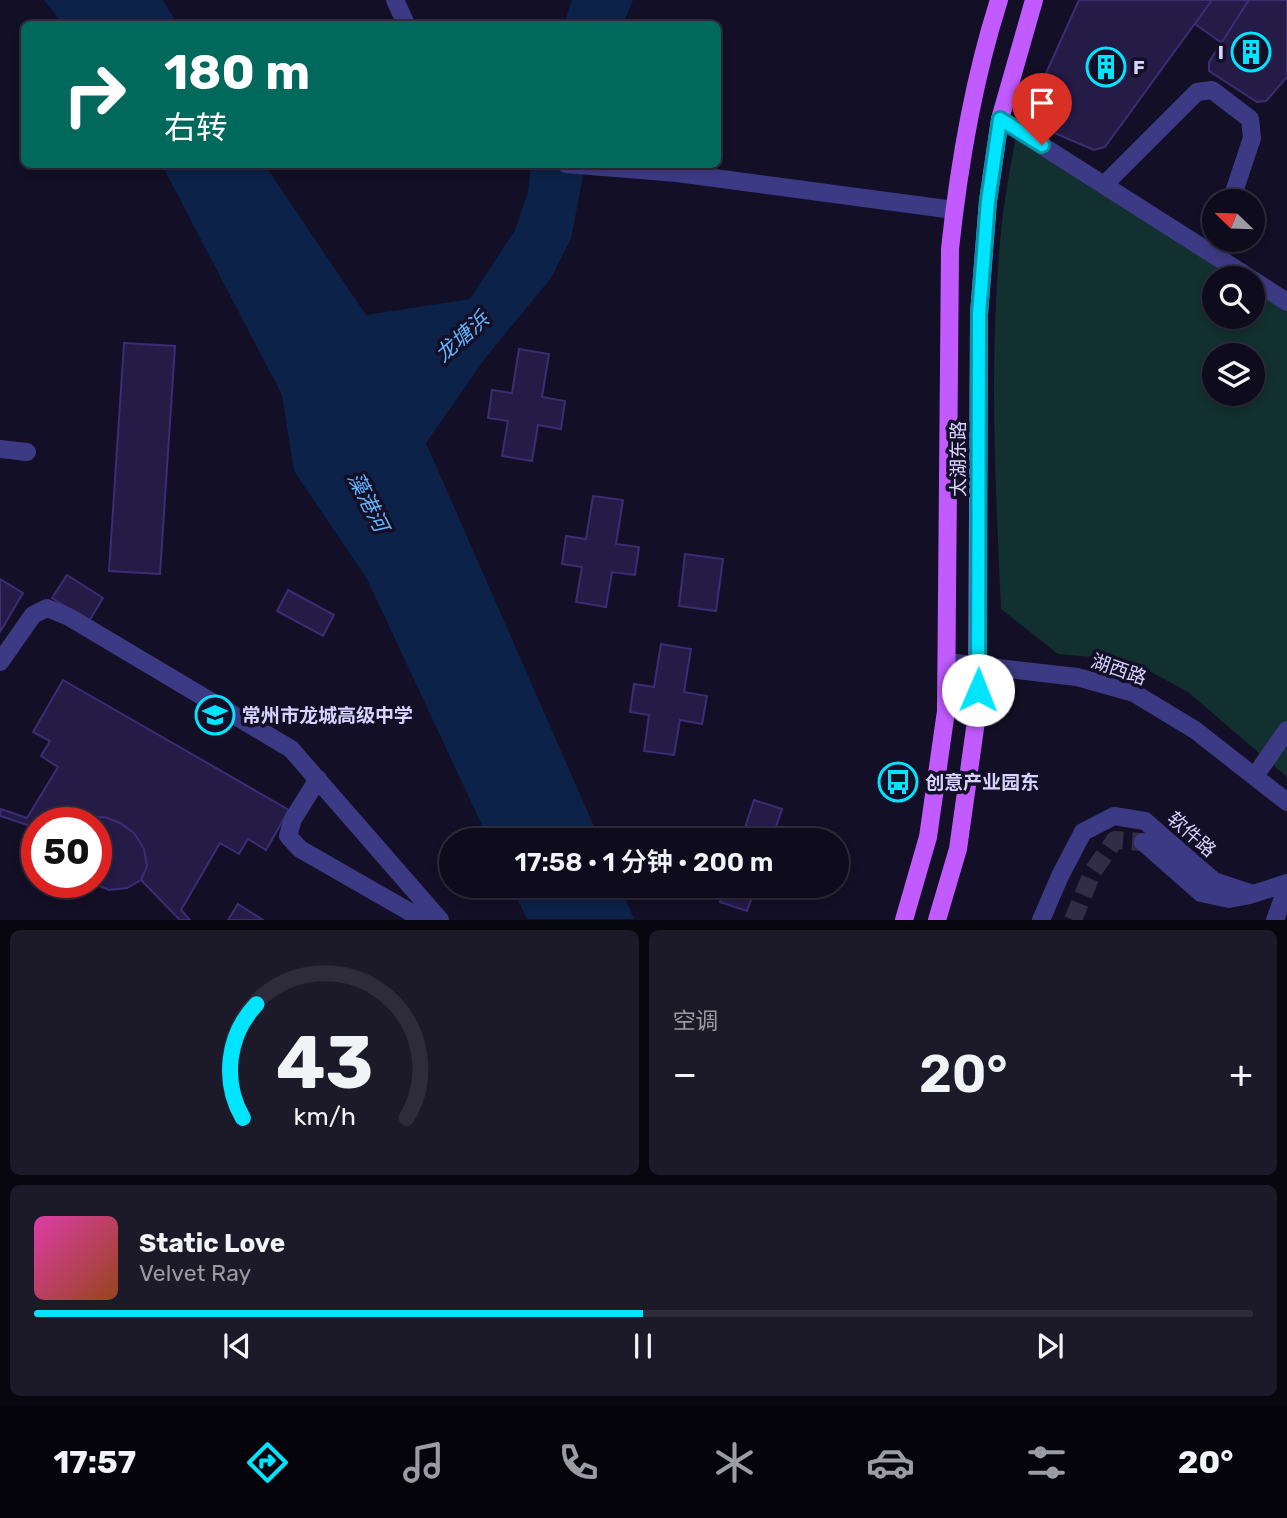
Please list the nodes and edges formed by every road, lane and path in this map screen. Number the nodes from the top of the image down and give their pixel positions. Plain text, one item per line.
1 (395, 0) edge
2 (999, 0) edge
3 (1034, 0) edge
4 (405, 21) edge
5 (1000, 119) junction
6 (591, 168) edge
7 (1104, 185) junction
8 (1235, 189) edge
9 (954, 210) junction
10 (1202, 240) edge
11 (1221, 252) edge
12 (1237, 266) edge
13 (1265, 288) edge
14 (1287, 302) edge
15 (0, 450) edge
16 (27, 452) dead end
17 (0, 662) edge
18 (947, 662) junction
19 (978, 665) junction
20 (1287, 730) edge
21 (1255, 776) junction
22 (318, 779) junction
23 (1287, 802) edge
24 (1143, 842) dead end
25 (1287, 885) edge
26 (1253, 894) junction
27 (424, 919) edge
28 (440, 919) edge
29 (904, 919) edge
30 (937, 919) edge
31 (1041, 919) edge
32 (1275, 919) edge

1 - 4 street
2 - 9 main road, 太湖东路
3 - 5 main road, 太湖东路
5 - 7 street
5 - 19 main road, 太湖东路
6 - 9 street
7 - 8 street
7 - 10 street
9 - 18 main road, 太湖东路
11 - 12 street
13 - 14 street
15 - 16 street
17 - 22 street
18 - 19 street, 湖西路
18 - 29 main road, 太湖东路
19 - 21 street, 湖西路
19 - 30 main road, 太湖东路
20 - 21 street
21 - 23 street, 湖西路
22 - 27 street
22 - 28 street
24 - 26 street
25 - 26 street
25 - 32 street
26 - 31 street, 软件路

